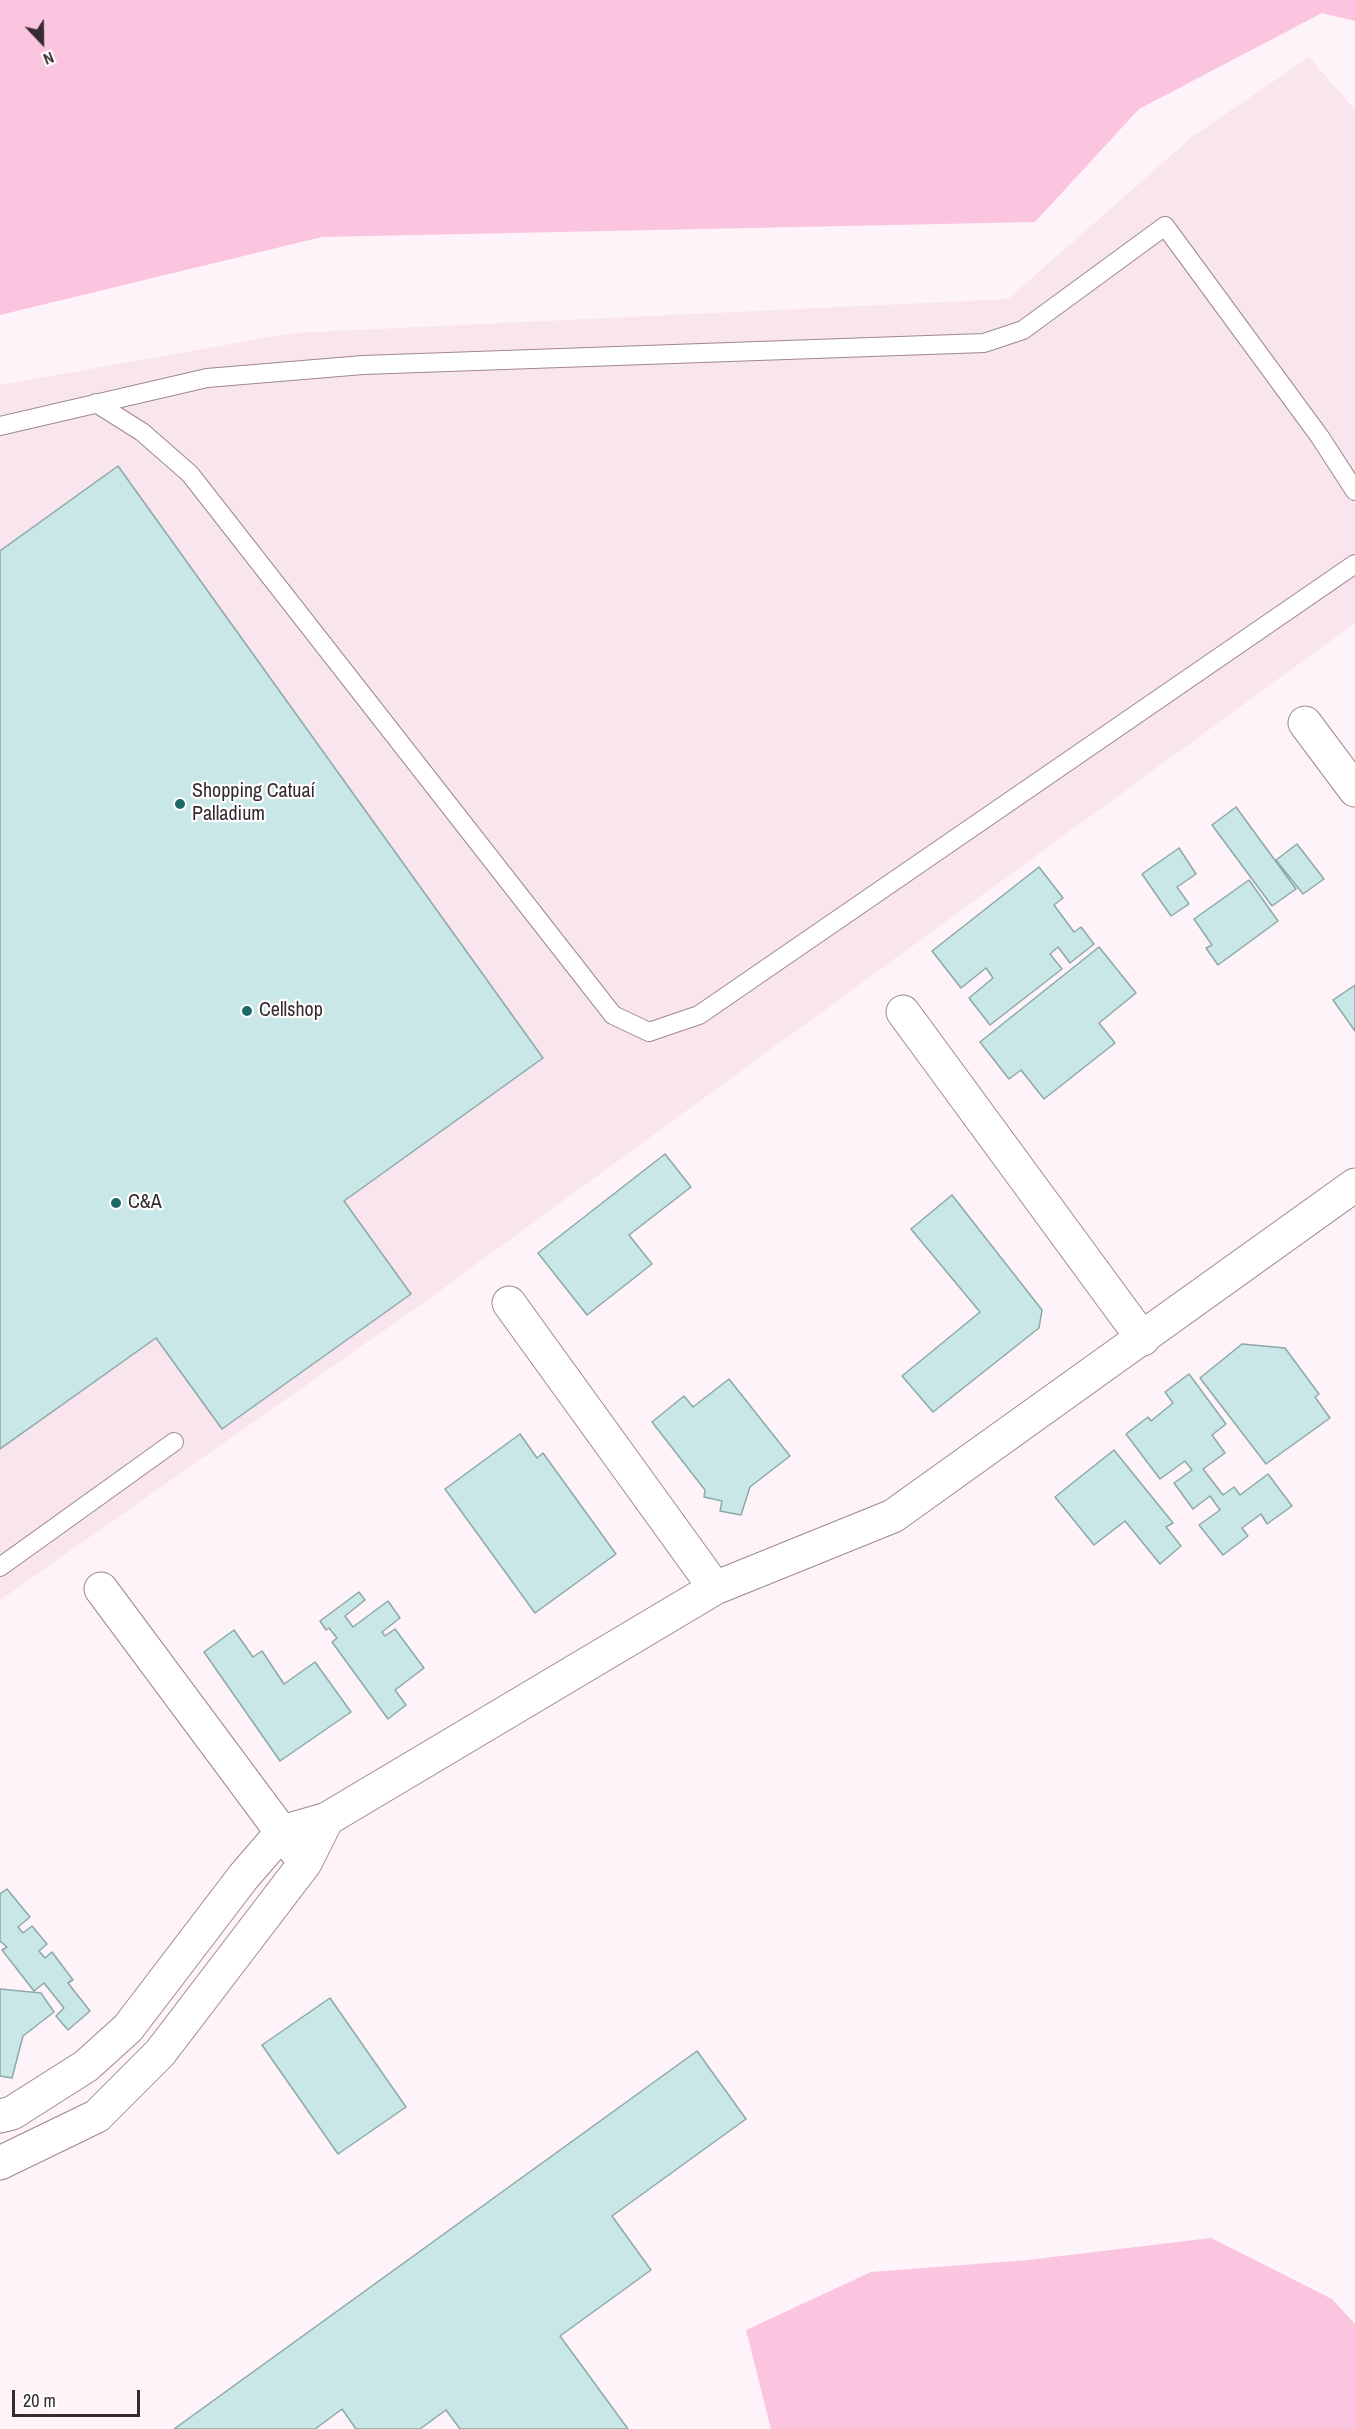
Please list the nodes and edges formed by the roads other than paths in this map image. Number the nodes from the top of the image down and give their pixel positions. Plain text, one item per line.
1 (96, 403) junction
2 (0, 426) edge
3 (1355, 491) edge
4 (1355, 564) edge
5 (1305, 723) dead end
6 (1355, 790) edge
7 (903, 1012) dead end
8 (1355, 1185) edge
9 (509, 1303) dead end
10 (1143, 1339) junction
11 (174, 1442) dead end
12 (0, 1567) edge
13 (715, 1587) junction
14 (101, 1589) dead end
15 (327, 1819) junction
16 (282, 1832) junction
17 (305, 1863) junction
18 (0, 2116) edge
19 (0, 2163) edge

1 - 2 lane
1 - 3 lane
1 - 4 lane
5 - 6 street
7 - 10 street
8 - 10 street
9 - 13 street
10 - 13 street
11 - 12 lane
13 - 15 street
14 - 16 street
15 - 16 street
15 - 17 street
16 - 17 street
16 - 18 street
17 - 19 street

